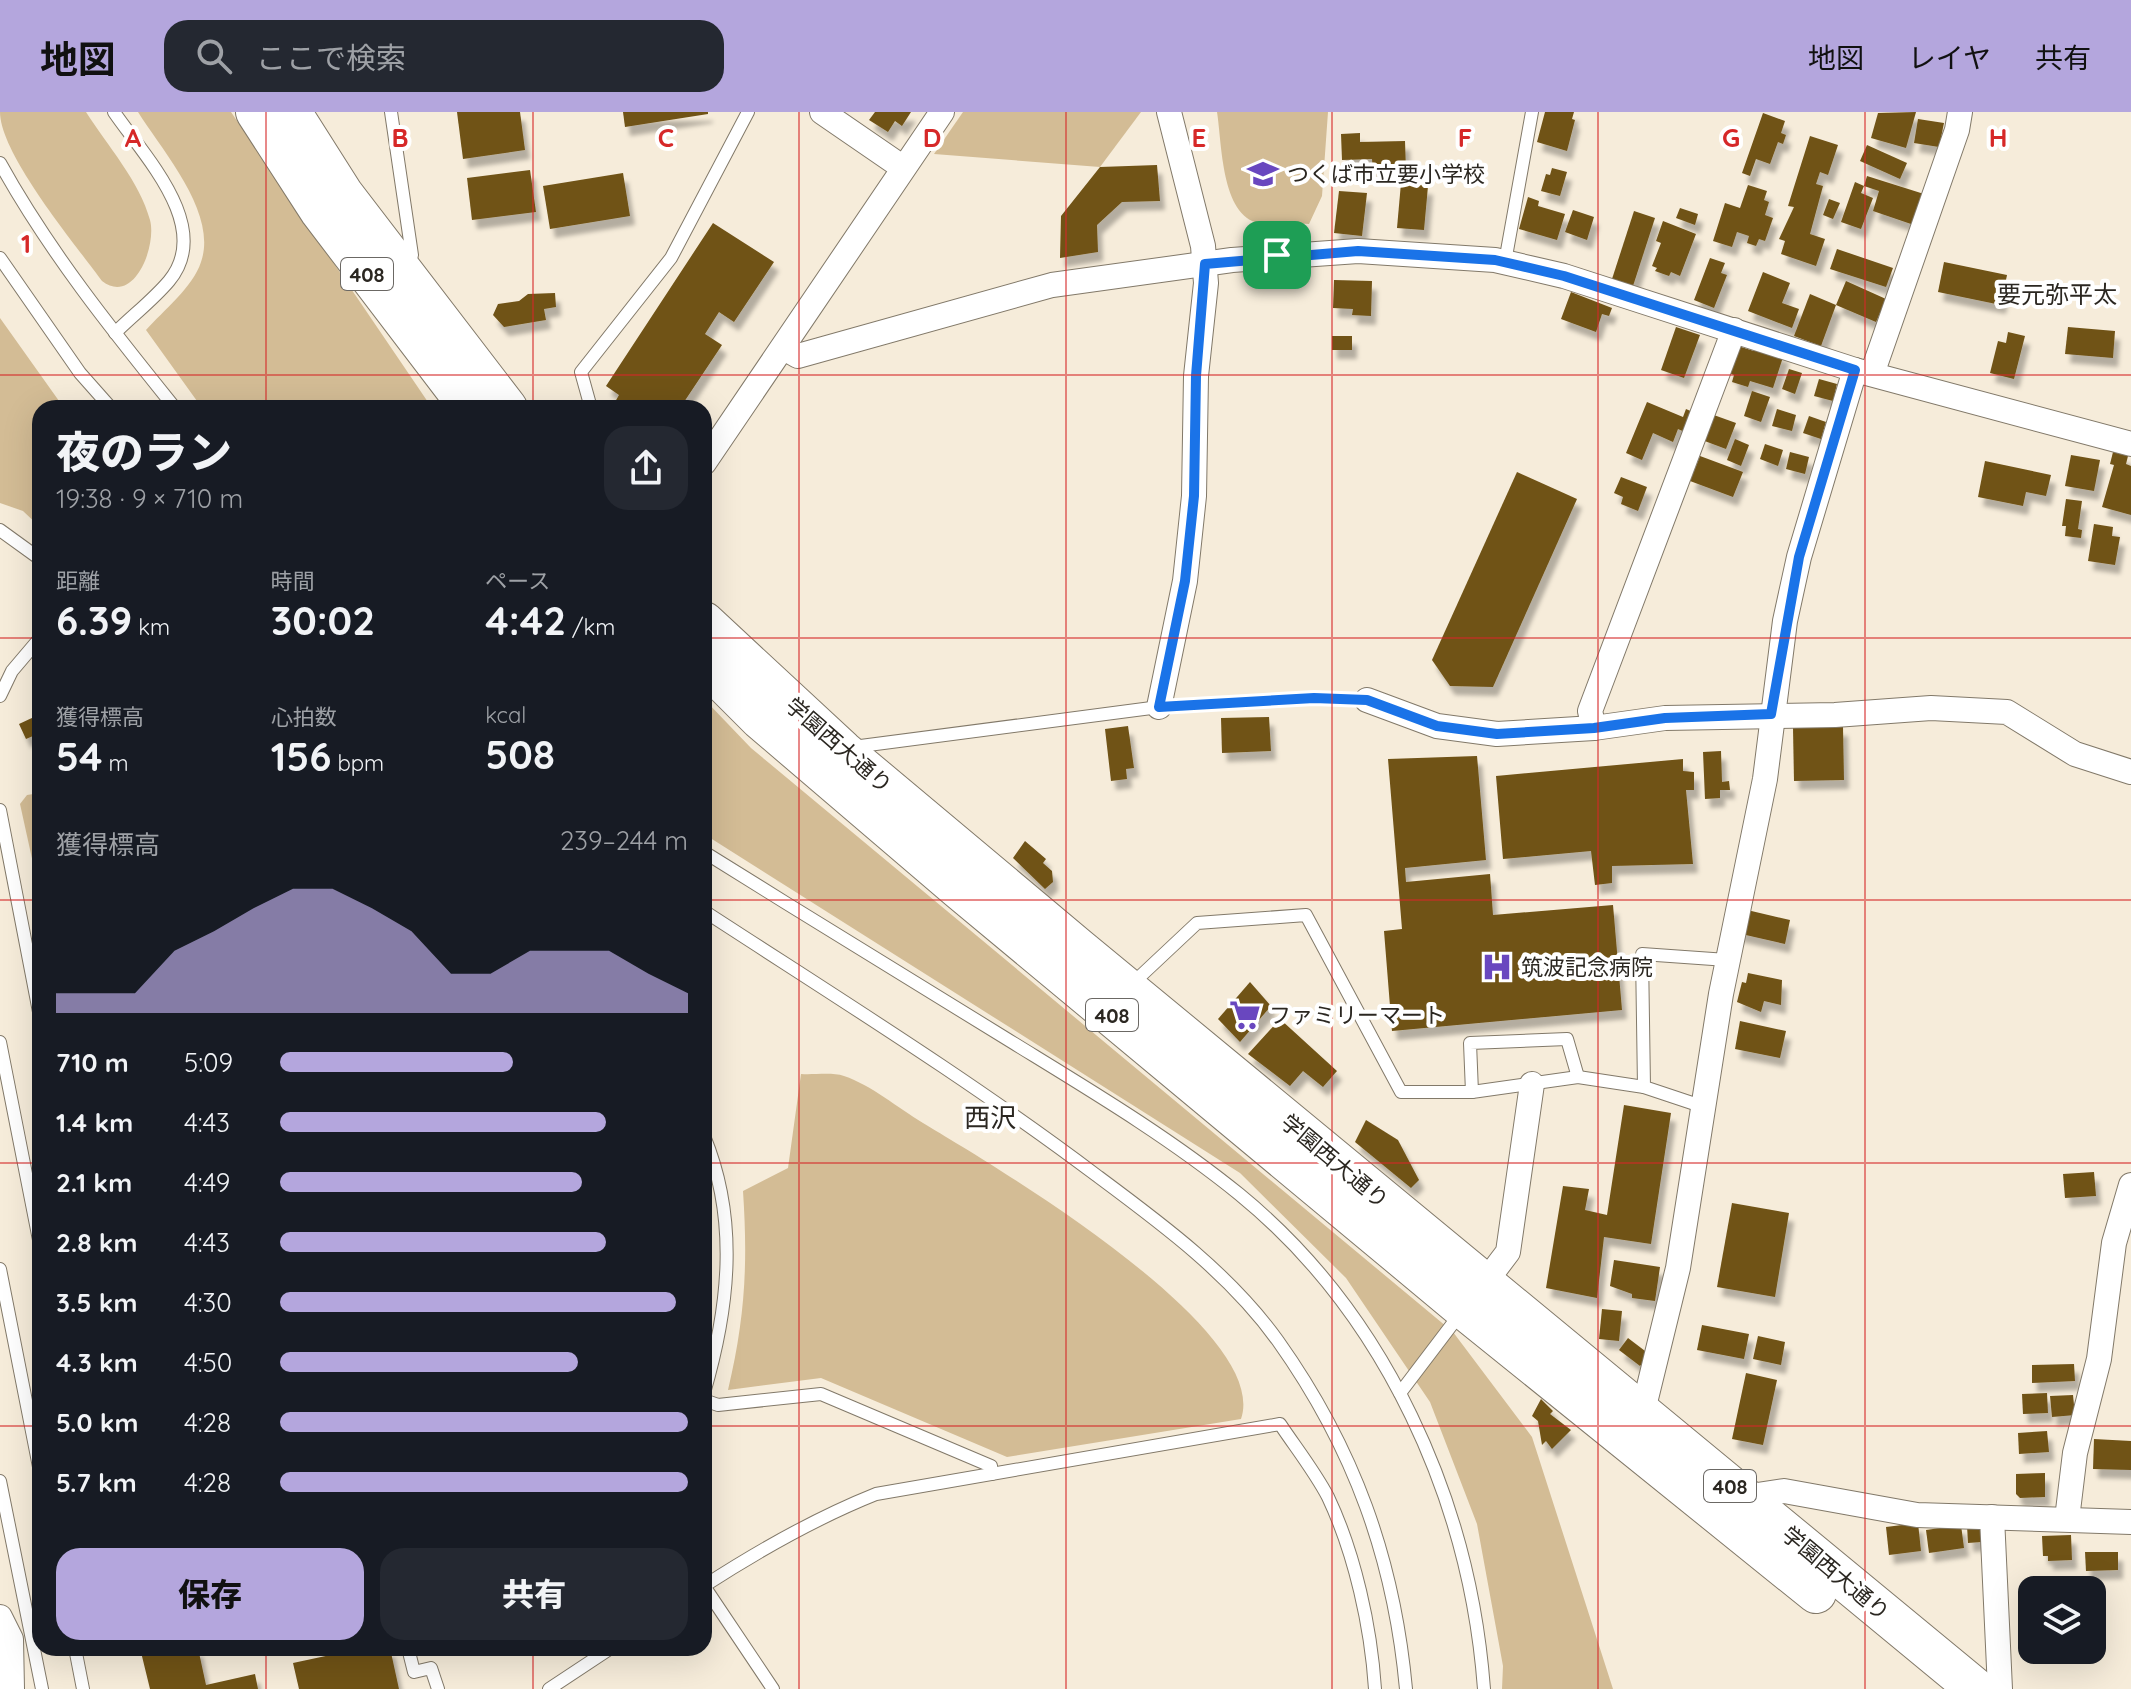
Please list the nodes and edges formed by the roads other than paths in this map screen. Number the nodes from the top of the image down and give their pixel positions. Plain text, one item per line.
1 (114, 112) edge
2 (256, 112) edge
3 (291, 112) edge
4 (391, 112) edge
5 (748, 112) edge
6 (822, 112) edge
7 (942, 112) edge
8 (1169, 112) edge
9 (1532, 112) edge
10 (1960, 112) edge
11 (0, 163) edge
12 (902, 167) junction
13 (1278, 230) dead end
14 (0, 258) edge
15 (1277, 259) junction
16 (1505, 262) junction
17 (1205, 264) junction
18 (398, 268) junction
19 (1734, 330) junction
20 (115, 333) junction
21 (784, 348) junction
22 (1863, 372) junction
23 (104, 400) edge
24 (169, 400) edge
25 (464, 400) edge
26 (501, 400) edge
27 (589, 400) edge
28 (2131, 444) edge
29 (712, 447) edge
30 (0, 530) edge
31 (32, 553) edge
32 (712, 629) edge
33 (32, 647) edge
34 (712, 671) edge
35 (0, 696) edge
36 (1367, 700) joint
37 (1159, 707) junction
38 (1771, 714) junction
39 (1594, 728) junction
40 (843, 751) junction
41 (2131, 772) edge
42 (0, 810) edge
43 (712, 857) edge
44 (712, 916) edge
45 (1727, 960) junction
46 (32, 976) edge
47 (1127, 989) junction
48 (0, 1042) edge
49 (1578, 1077) junction
50 (1532, 1084) junction
51 (1644, 1087) junction
52 (1472, 1092) junction
53 (1701, 1106) junction
54 (712, 1166) edge
55 (2131, 1185) edge
56 (32, 1204) edge
57 (0, 1269) edge
58 (1474, 1297) junction
59 (712, 1361) edge
60 (1400, 1393) junction
61 (712, 1403) edge
62 (1639, 1429) junction
63 (32, 1431) edge
64 (992, 1474) junction
65 (0, 1481) edge
66 (1744, 1497) junction
67 (1992, 1517) junction
68 (2067, 1519) junction
69 (2131, 1522) edge
70 (712, 1581) edge
71 (712, 1598) edge
72 (0, 1617) edge
73 (32, 1639) edge
74 (35, 1656) edge
75 (77, 1656) edge
76 (410, 1656) edge
77 (599, 1656) edge
78 (12, 1689) edge
79 (42, 1689) edge
80 (83, 1689) edge
81 (438, 1689) edge
82 (549, 1689) edge
83 (773, 1689) edge
84 (1375, 1689) edge
85 (1406, 1689) edge
86 (1484, 1689) edge
87 (1933, 1689) edge
88 (1976, 1689) edge
89 (2000, 1689) edge

1 - 20 lane
2 - 25 highway, 408
3 - 18 highway, 408
4 - 18 lane
5 - 27 lane
6 - 12 street
7 - 12 street
8 - 17 street
9 - 16 lane
10 - 22 street
11 - 20 lane
12 - 21 street
13 - 15 lane
14 - 23 lane
15 - 16 street
15 - 17 street
16 - 19 street
17 - 21 street
17 - 37 street
18 - 26 highway, 408
19 - 22 street
19 - 39 street
20 - 24 lane
21 - 29 street
22 - 28 street
22 - 38 street
30 - 31 lane
32 - 40 highway, 学園西大通り / 408
33 - 35 lane
34 - 58 highway, 学園西大通り / 408
36 - 37 lane
36 - 39 street
37 - 40 lane
38 - 39 street
38 - 41 street
38 - 45 street
40 - 47 highway, 学園西大通り / 408
42 - 46 lane
43 - 60 lane
44 - 85 lane
45 - 51 lane
45 - 53 street
47 - 52 lane
47 - 58 highway, 学園西大通り / 408
48 - 56 lane
49 - 50 lane
49 - 51 lane
49 - 52 lane
50 - 52 lane
50 - 58 street
51 - 53 lane
53 - 62 street
54 - 59 lane
55 - 68 street
57 - 63 lane
58 - 60 lane
58 - 62 highway, 学園西大通り / 408
60 - 86 lane
61 - 64 lane
62 - 66 highway, 学園西大通り / 408
62 - 87 highway, 学園西大通り / 408
64 - 70 lane
64 - 84 lane
65 - 73 lane
66 - 67 street
66 - 88 highway, 学園西大通り / 408
67 - 68 street
67 - 89 street
68 - 69 street
71 - 83 lane
72 - 78 street
74 - 79 lane
75 - 80 lane
76 - 81 lane
77 - 82 lane

